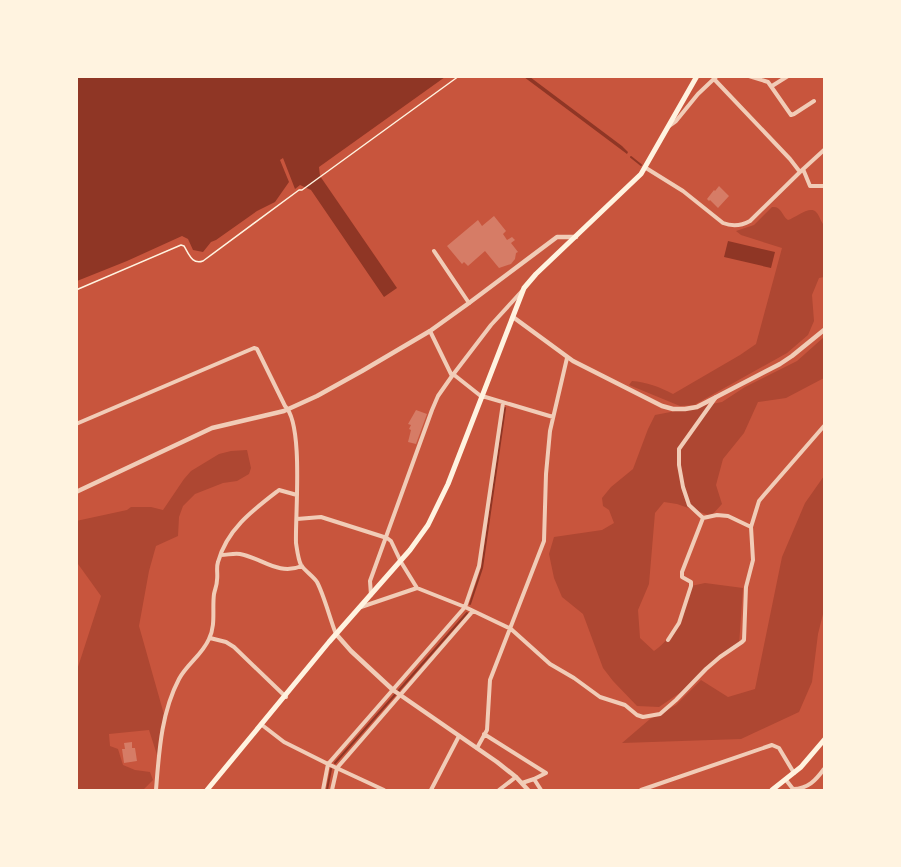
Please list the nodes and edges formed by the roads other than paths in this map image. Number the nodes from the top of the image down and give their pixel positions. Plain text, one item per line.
1 (697, 76) edge
2 (748, 76) edge
3 (788, 76) edge
4 (716, 78) edge
5 (772, 86) junction
6 (685, 98) junction
7 (814, 101) dead end
8 (691, 102) junction
9 (669, 126) junction
10 (825, 150) edge
11 (646, 168) junction
12 (801, 170) junction
13 (825, 186) edge
14 (576, 237) junction
15 (434, 251) dead end
16 (524, 288) junction
17 (470, 303) junction
18 (513, 317) junction
19 (825, 330) edge
20 (430, 331) junction
21 (567, 358) junction
22 (452, 375) junction
23 (482, 397) junction
24 (716, 397) junction
25 (503, 403) junction
26 (288, 410) junction
27 (553, 417) junction
28 (76, 424) edge
29 (825, 426) edge
30 (76, 492) edge
31 (297, 495) junction
32 (703, 518) junction
33 (297, 519) junction
34 (751, 527) junction
35 (387, 538) junction
36 (220, 555) junction
37 (401, 562) junction
38 (302, 566) junction
39 (417, 588) junction
40 (371, 596) junction
41 (465, 607) junction
42 (360, 608) junction
43 (473, 611) junction
44 (511, 629) junction
45 (336, 634) junction
46 (210, 638) junction
47 (668, 640) dead end
48 (396, 693) junction
49 (286, 696) junction
50 (262, 725) junction
51 (484, 734) junction
52 (459, 736) junction
53 (825, 740) edge
54 (477, 748) junction
55 (328, 764) junction
56 (336, 768) junction
57 (825, 769) edge
58 (794, 774) junction
59 (516, 777) junction
60 (534, 778) junction
61 (786, 780) junction
62 (522, 783) junction
63 (156, 790) edge
64 (207, 790) edge
65 (323, 790) edge
66 (332, 790) edge
67 (384, 790) edge
68 (431, 790) edge
69 (499, 790) edge
70 (528, 790) edge
71 (541, 790) edge
72 (641, 790) edge
73 (772, 790) edge

1 - 6 main road
2 - 5 street
3 - 5 street
4 - 8 street
4 - 12 street
5 - 7 street
6 - 8 street
6 - 9 main road
8 - 9 street
9 - 11 main road
10 - 12 street
11 - 12 street
11 - 14 main road
12 - 13 street
14 - 16 main road
14 - 17 street
15 - 17 street
16 - 18 main road
16 - 22 street
17 - 20 street
18 - 21 street
18 - 23 main road
19 - 24 street
20 - 22 street
20 - 26 street
21 - 24 street
21 - 27 street
22 - 23 street
22 - 35 street
23 - 25 street
23 - 37 main road
24 - 32 street
25 - 27 street
25 - 41 street
26 - 28 street
26 - 30 street
26 - 31 street
27 - 44 street
29 - 34 street
31 - 33 street
31 - 36 street
32 - 34 street
32 - 47 street
33 - 35 street
33 - 38 street
34 - 44 street
35 - 37 street
35 - 40 street
36 - 38 street
36 - 46 street
37 - 39 street
37 - 40 main road
38 - 45 street
39 - 41 street
39 - 42 street
40 - 42 main road
41 - 43 street
41 - 48 street
42 - 45 main road
43 - 44 street
43 - 48 street
44 - 51 street
45 - 48 street
45 - 49 main road
46 - 49 street
46 - 63 street
48 - 52 street
48 - 55 street
48 - 56 street
49 - 50 main road
50 - 55 street
50 - 64 main road
51 - 54 street
51 - 60 street
52 - 54 street
52 - 68 street
53 - 58 main road
54 - 59 street
55 - 56 street
55 - 65 street
56 - 66 street
56 - 67 street
57 - 61 street
58 - 61 main road
58 - 72 street
59 - 62 street
59 - 69 street
60 - 62 street
60 - 71 street
61 - 73 main road
62 - 70 street

